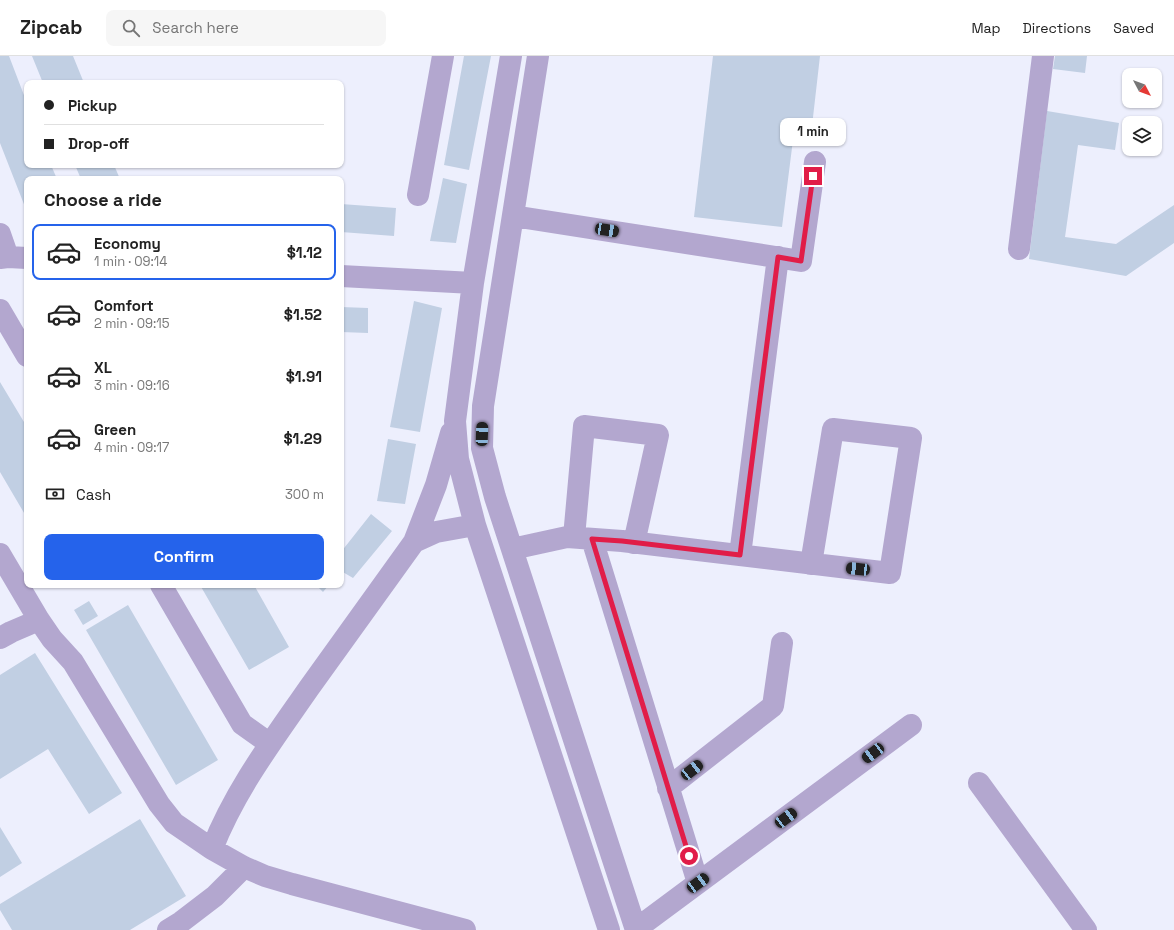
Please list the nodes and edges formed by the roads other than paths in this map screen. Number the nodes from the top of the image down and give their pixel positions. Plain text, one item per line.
1 (443, 56) edge
2 (511, 56) edge
3 (538, 56) edge
4 (1043, 56) edge
5 (815, 162) dead end
6 (418, 195) dead end
7 (513, 216) junction
8 (0, 234) edge
9 (1019, 249) dead end
10 (778, 257) junction
11 (12, 258) edge
12 (344, 276) edge
13 (472, 283) junction
14 (0, 310) edge
15 (24, 351) edge
16 (455, 421) junction
17 (476, 525) junction
18 (583, 538) junction
19 (414, 542) junction
20 (634, 543) junction
21 (512, 549) junction
22 (0, 554) edge
23 (740, 555) junction
24 (811, 564) junction
25 (163, 588) edge
26 (39, 620) junction
27 (0, 638) edge
28 (782, 643) dead end
29 (911, 725) dead end
30 (270, 744) junction
31 (979, 783) dead end
32 (668, 788) junction
33 (212, 849) junction
34 (244, 867) junction
35 (698, 883) junction
36 (168, 930) edge
37 (465, 930) edge
38 (609, 930) edge
39 (636, 930) edge
40 (1086, 930) edge

1 - 6 street
2 - 13 street
3 - 7 street
4 - 9 street
5 - 10 street
7 - 10 street
7 - 21 street
8 - 11 street
10 - 23 street
12 - 13 street
13 - 16 street
14 - 15 street
16 - 17 street
16 - 19 street
17 - 19 street
17 - 38 street
18 - 20 street
18 - 20 street
18 - 21 street
18 - 32 street
19 - 30 street
20 - 23 street
21 - 39 street
22 - 26 street
23 - 24 street
24 - 24 street
25 - 30 street
26 - 27 street
26 - 33 street
28 - 32 street
29 - 35 street
30 - 33 street
31 - 40 street
32 - 35 street
33 - 34 street
34 - 36 street
34 - 37 street
35 - 39 street

